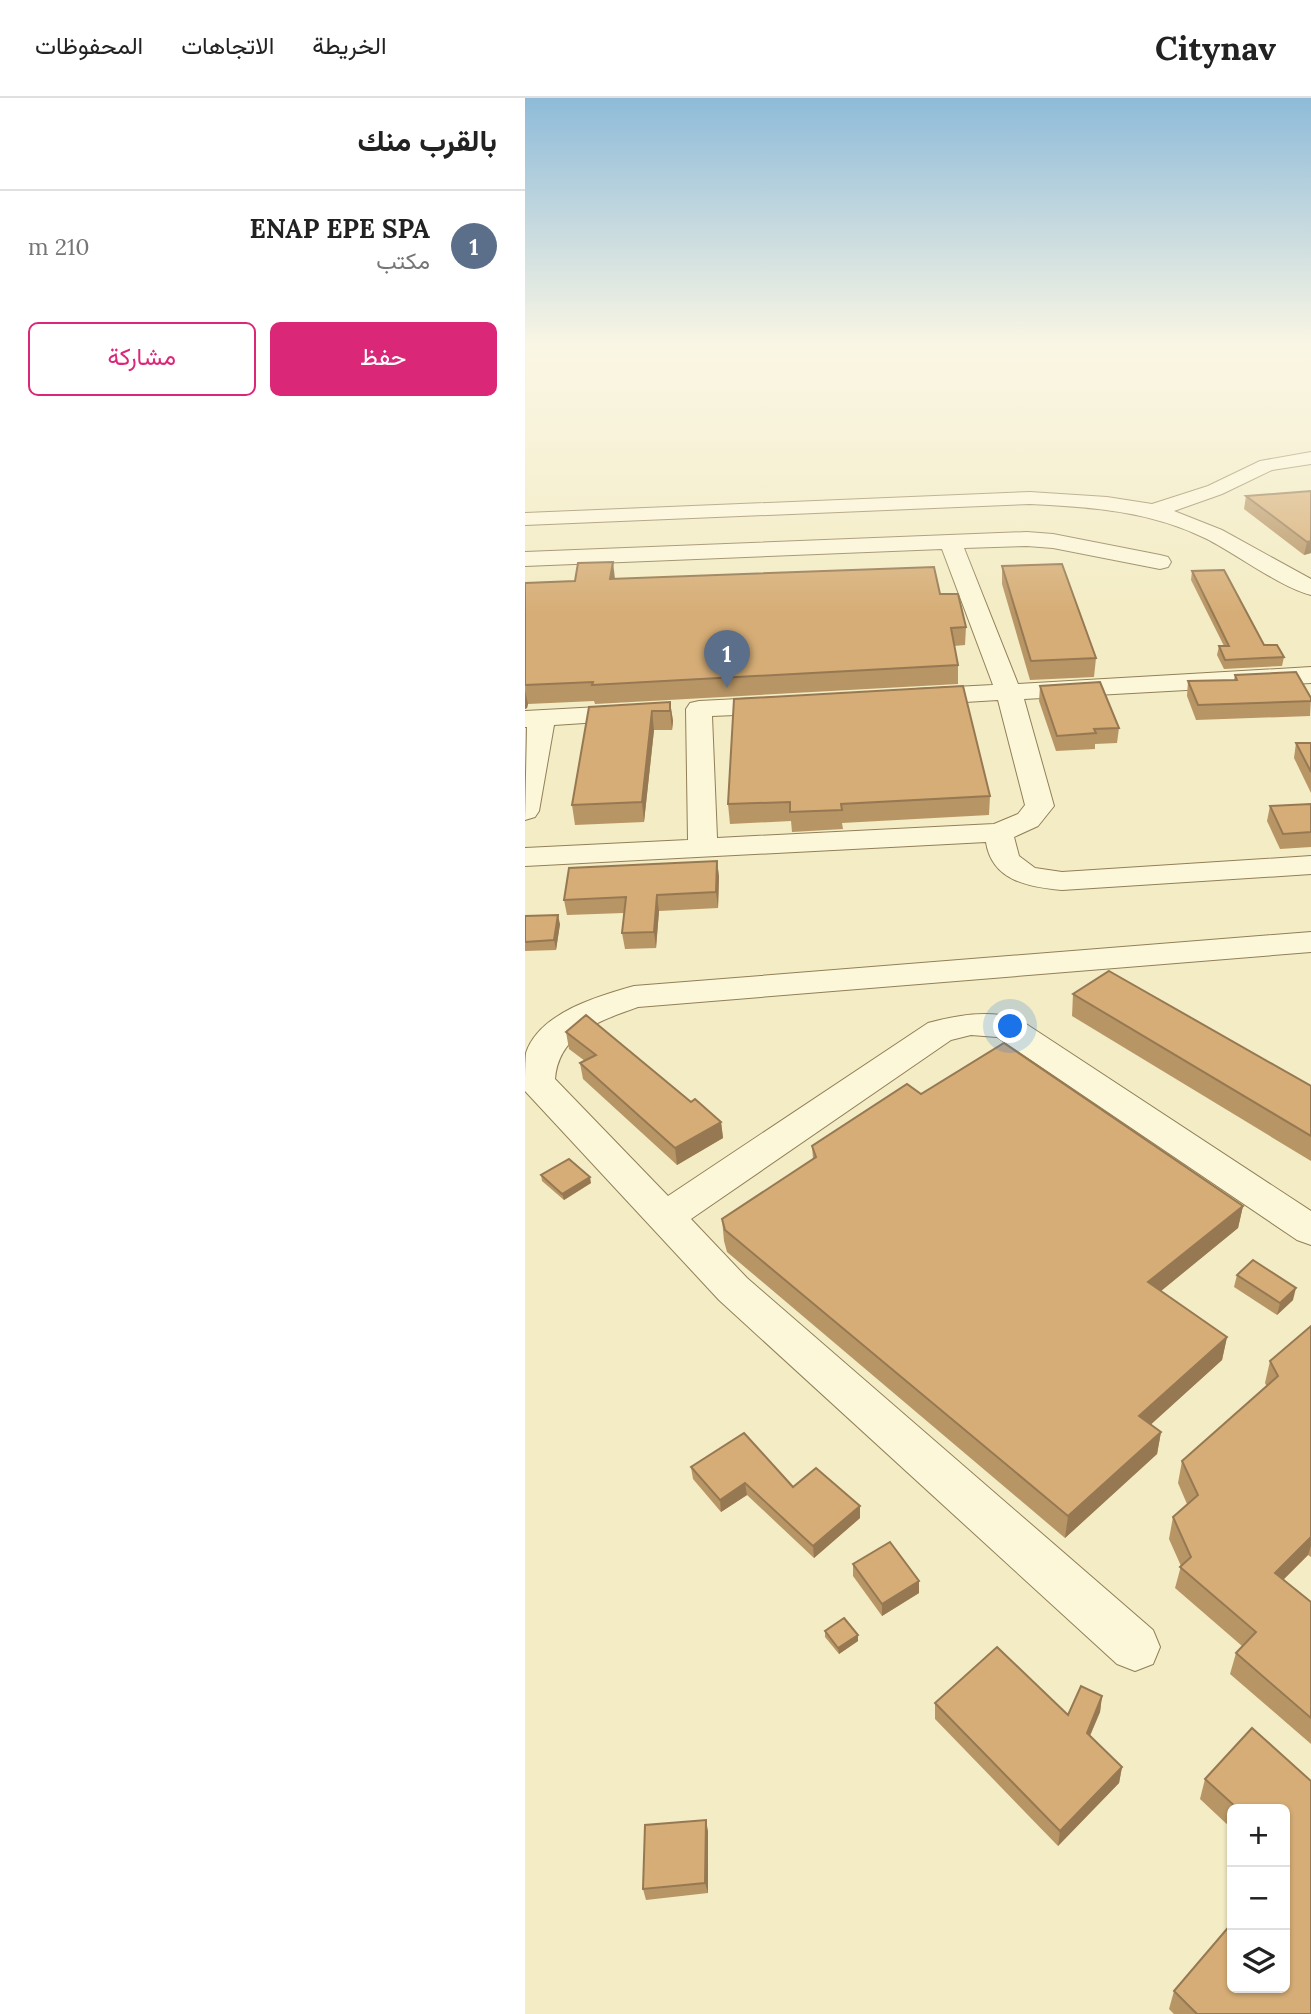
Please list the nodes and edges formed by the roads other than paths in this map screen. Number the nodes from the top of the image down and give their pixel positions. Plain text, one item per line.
1 (1311, 458) edge
2 (1153, 511) junction
3 (525, 519) edge
4 (951, 544) junction
5 (525, 559) edge
6 (1160, 562) dead end
7 (1311, 588) edge
8 (1311, 675) edge
9 (1009, 692) junction
10 (887, 699) edge
11 (806, 703) edge
12 (677, 710) junction
13 (534, 719) edge
14 (525, 811) edge
15 (999, 833) junction
16 (703, 848) junction
17 (525, 857) edge
18 (1311, 865) edge
19 (1311, 942) edge
20 (666, 1217) junction
21 (1311, 1230) edge
22 (1135, 1647) dead end

1 - 2 street
2 - 3 street
2 - 7 street
4 - 5 street
4 - 6 street
4 - 9 street
8 - 9 street
9 - 10 street
9 - 15 street
11 - 12 street
12 - 13 street
12 - 16 street
13 - 14 street
15 - 16 street
15 - 18 street
16 - 17 street
19 - 20 street
20 - 21 street
20 - 22 street

